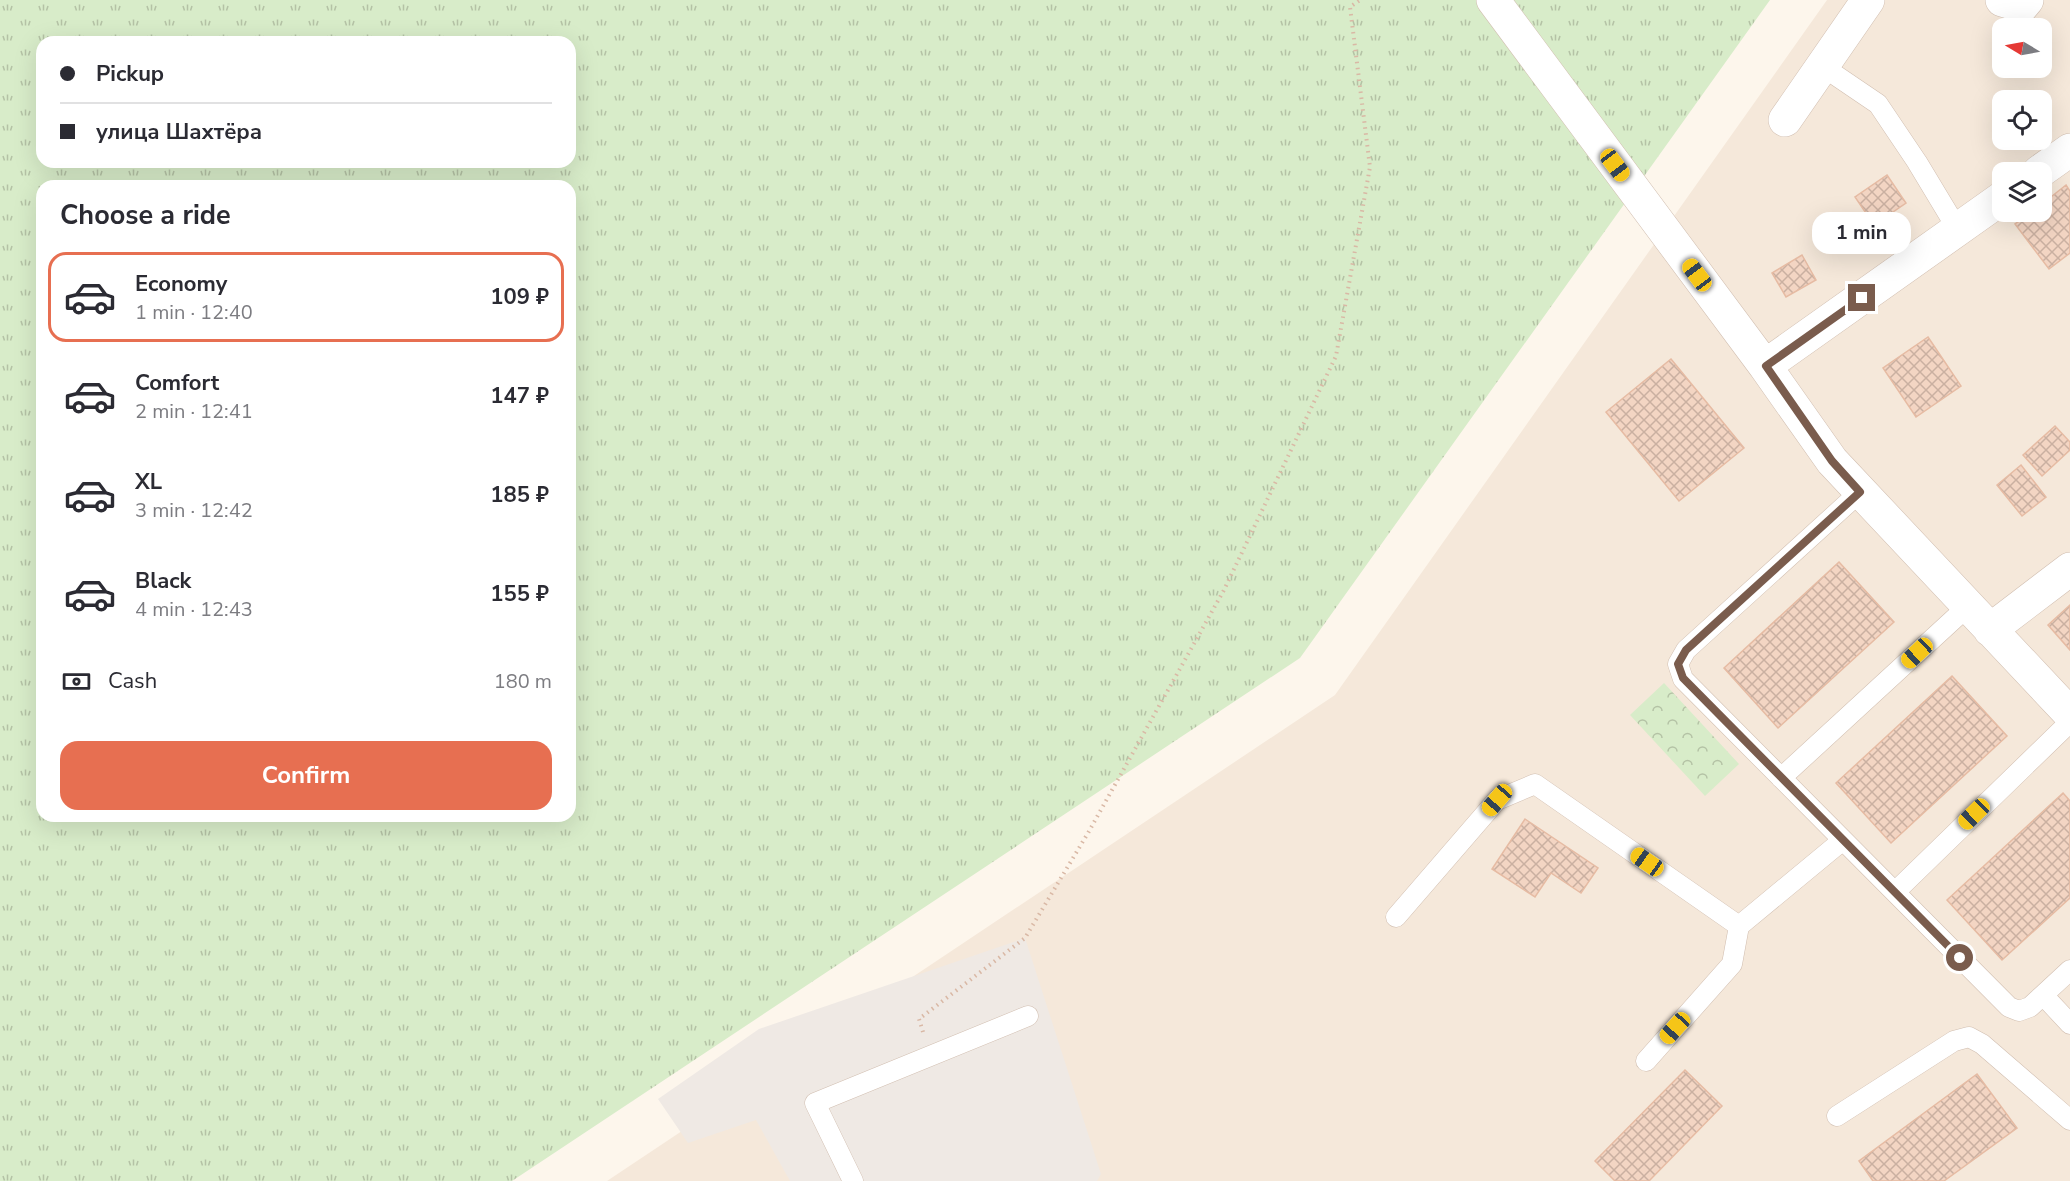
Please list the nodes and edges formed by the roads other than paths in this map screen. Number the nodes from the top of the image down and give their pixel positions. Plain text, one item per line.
1 (1493, 0) edge
2 (1868, 0) edge
3 (2002, 0) edge
4 (2026, 0) edge
5 (1822, 66) junction
6 (1785, 120) dead end
7 (2070, 150) edge
8 (2052, 162) edge
9 (1992, 205) edge
10 (1958, 230) junction
11 (1766, 366) junction
12 (1860, 492) junction
13 (2070, 569) edge
14 (1967, 607) junction
15 (1989, 630) junction
16 (2070, 714) edge
17 (2070, 722) edge
18 (1781, 778) junction
19 (1843, 840) junction
20 (1895, 892) junction
21 (1396, 917) dead end
22 (1739, 926) junction
23 (2070, 970) edge
24 (2043, 995) junction
25 (1028, 1016) dead end
26 (2070, 1024) edge
27 (1646, 1061) dead end
28 (1837, 1116) dead end
29 (2070, 1120) edge
30 (853, 1181) edge

1 - 11 street
2 - 5 street
3 - 4 street
5 - 6 street
5 - 10 lane
7 - 8 street
9 - 10 street
10 - 11 street
11 - 12 street
12 - 14 street
12 - 18 lane
13 - 15 street
14 - 15 street
14 - 18 lane
15 - 16 street
17 - 20 lane
18 - 19 lane
19 - 20 lane
19 - 22 lane
20 - 24 lane
21 - 22 lane
22 - 27 lane
23 - 24 lane
24 - 26 lane
25 - 30 lane
28 - 29 lane

